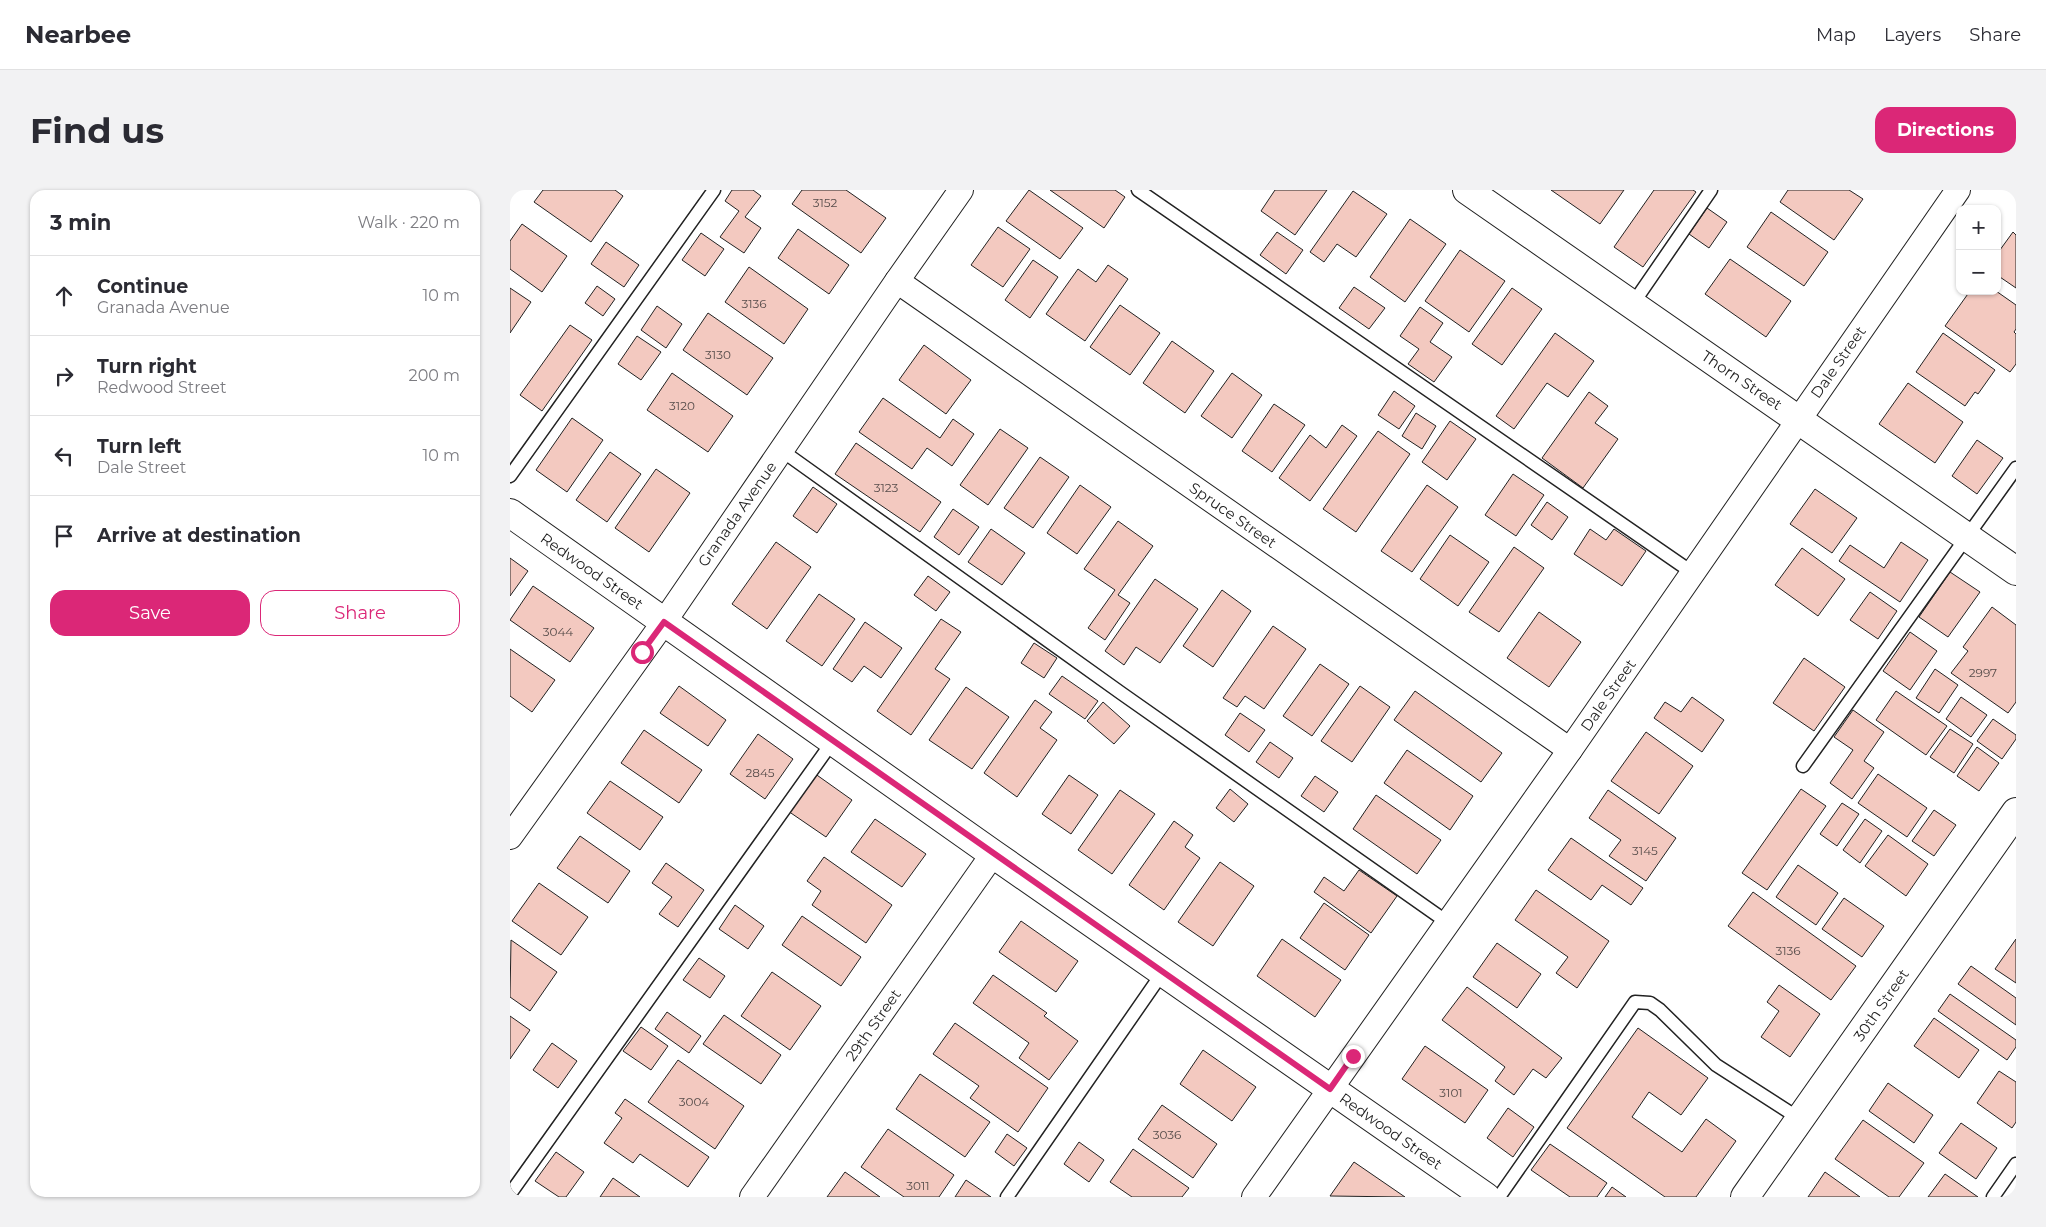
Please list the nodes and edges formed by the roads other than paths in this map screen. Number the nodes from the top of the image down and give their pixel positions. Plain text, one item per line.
1 (714, 190) edge
2 (962, 190) edge
3 (1138, 190) edge
4 (1468, 190) edge
5 (1711, 190) edge
6 (1958, 190) edge
7 (897, 281) junction
8 (1632, 305) junction
9 (1799, 419) junction
10 (781, 450) junction
11 (2016, 468) edge
12 (510, 476) edge
13 (510, 513) edge
14 (1966, 536) junction
15 (2016, 571) edge
16 (1693, 573) junction
17 (664, 622) junction
18 (832, 741) junction
19 (1570, 750) junction
20 (1802, 766) dead end
21 (2016, 812) edge
22 (510, 837) edge
23 (993, 854) junction
24 (1447, 922) junction
25 (1163, 972) junction
26 (1330, 1089) junction
27 (1800, 1119) junction
28 (2016, 1164) edge
29 (510, 1194) edge
30 (752, 1197) edge
31 (1007, 1197) edge
32 (1254, 1197) edge
33 (1486, 1197) edge
34 (1499, 1197) edge
35 (1745, 1197) edge
36 (1993, 1197) edge

1 - 12 lane
2 - 7 street, Granada Avenue
3 - 16 lane
4 - 8 street, Thorn Street
5 - 8 lane
6 - 9 street, Dale Street
7 - 10 street, Granada Avenue
7 - 19 street, Spruce Street
8 - 9 street, Thorn Street
9 - 14 street, Thorn Street
9 - 16 street, Dale Street
10 - 17 street, Granada Avenue
10 - 24 lane
11 - 14 lane
13 - 17 street, Redwood Street
14 - 15 street, Thorn Street
14 - 20 lane
16 - 19 street, Dale Street
17 - 18 street, Redwood Street
17 - 22 street, Granada Avenue
18 - 23 street, Redwood Street
18 - 29 lane
19 - 24 street, Dale Street
21 - 27 street, 30th Street
23 - 25 street, Redwood Street
23 - 30 street, 29th Street
24 - 26 street, Dale Street
25 - 26 street, Redwood Street
25 - 31 lane
26 - 32 street, Dale Street
26 - 33 street, Redwood Street
27 - 34 lane
27 - 35 street, 30th Street
28 - 36 lane

